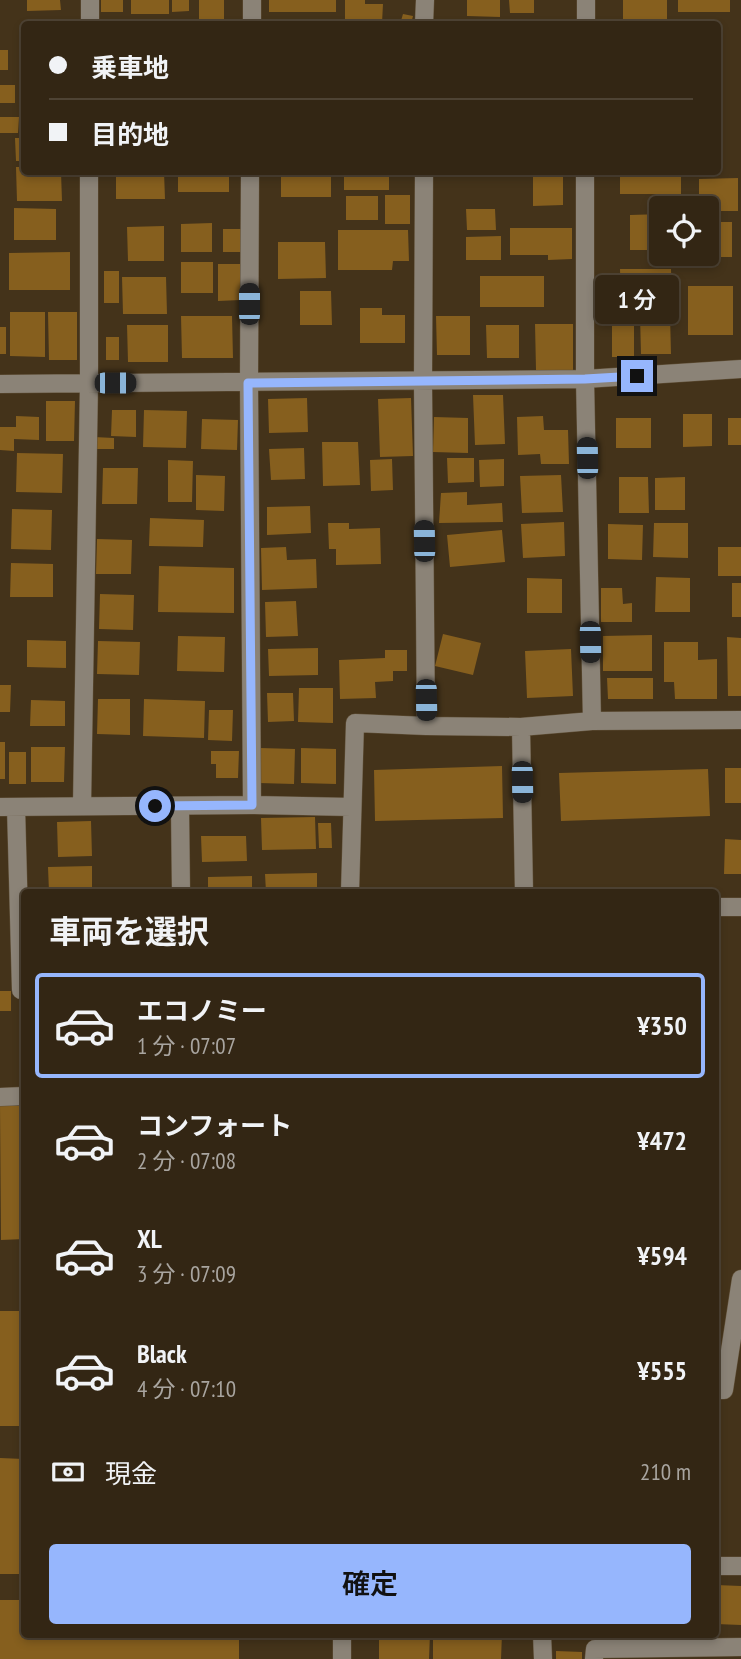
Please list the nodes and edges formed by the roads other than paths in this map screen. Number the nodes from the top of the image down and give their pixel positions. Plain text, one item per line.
1 (90, 0) edge
2 (252, 0) edge
3 (425, 0) edge
4 (586, 0) edge
5 (90, 21) edge
6 (251, 21) edge
7 (424, 21) edge
8 (586, 21) edge
9 (89, 175) edge
10 (250, 175) edge
11 (424, 175) edge
12 (586, 175) edge
13 (741, 369) edge
14 (585, 379) junction
15 (423, 382) junction
16 (89, 383) junction
17 (248, 383) junction
18 (0, 384) edge
19 (741, 720) edge
20 (592, 721) junction
21 (426, 726) junction
22 (521, 727) junction
23 (252, 805) junction
24 (82, 806) junction
25 (180, 806) junction
26 (8, 807) edge
27 (351, 807) junction
28 (181, 889) edge
29 (350, 889) edge
30 (524, 889) edge
31 (719, 907) edge
32 (741, 907) edge
33 (21, 977) edge
34 (21, 1096) edge
35 (0, 1097) edge
36 (741, 1279) edge
37 (719, 1390) edge
38 (719, 1566) edge
39 (741, 1566) edge
40 (342, 1638) edge
41 (542, 1638) edge
42 (741, 1647) edge
43 (342, 1659) edge
44 (543, 1659) edge
45 (594, 1659) edge

1 - 5 street
2 - 6 street
3 - 7 street
4 - 8 street
9 - 16 street
10 - 17 street
11 - 15 street
12 - 14 street
13 - 14 street
14 - 15 street
14 - 20 street
15 - 17 street
15 - 21 street
16 - 17 street
16 - 18 street
16 - 24 street
17 - 23 street
19 - 20 street
20 - 22 street
21 - 22 street
21 - 27 street
22 - 30 street
23 - 25 street
23 - 27 street
24 - 25 street
24 - 26 street
25 - 28 street
26 - 33 street
27 - 29 street
31 - 32 street
34 - 35 street
36 - 37 street
38 - 39 street
40 - 43 street
41 - 44 street
42 - 45 street

